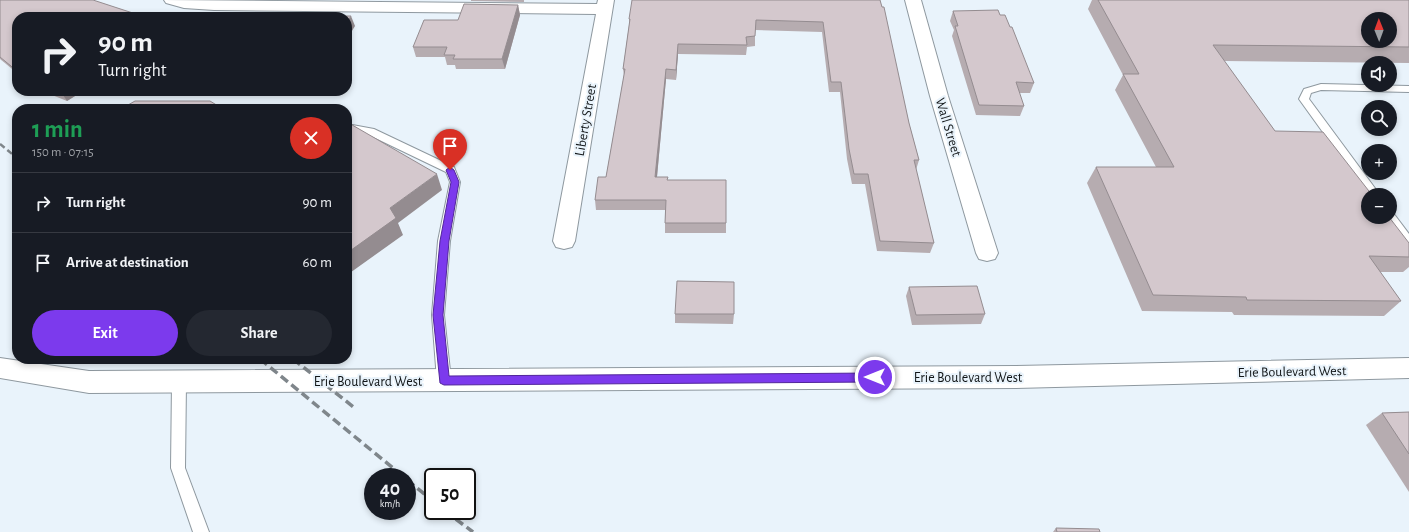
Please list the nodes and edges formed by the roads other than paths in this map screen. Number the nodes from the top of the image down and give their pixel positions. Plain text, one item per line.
1 (172, 0) edge
2 (913, 0) edge
3 (606, 5) edge
4 (1409, 89) edge
5 (352, 128) edge
6 (1369, 188) edge
7 (1395, 224) edge
8 (564, 241) dead end
9 (1409, 242) edge
10 (987, 253) dead end
11 (0, 368) edge
12 (1409, 368) edge
13 (444, 380) junction
14 (179, 382) junction
15 (201, 532) edge

1 - 3 street
2 - 10 street, Wall Street
3 - 8 street, Liberty Street
4 - 6 lane
5 - 13 lane
7 - 9 lane
11 - 14 street, Erie Boulevard West
12 - 13 street, Erie Boulevard West
13 - 14 street, Erie Boulevard West
14 - 15 lane

